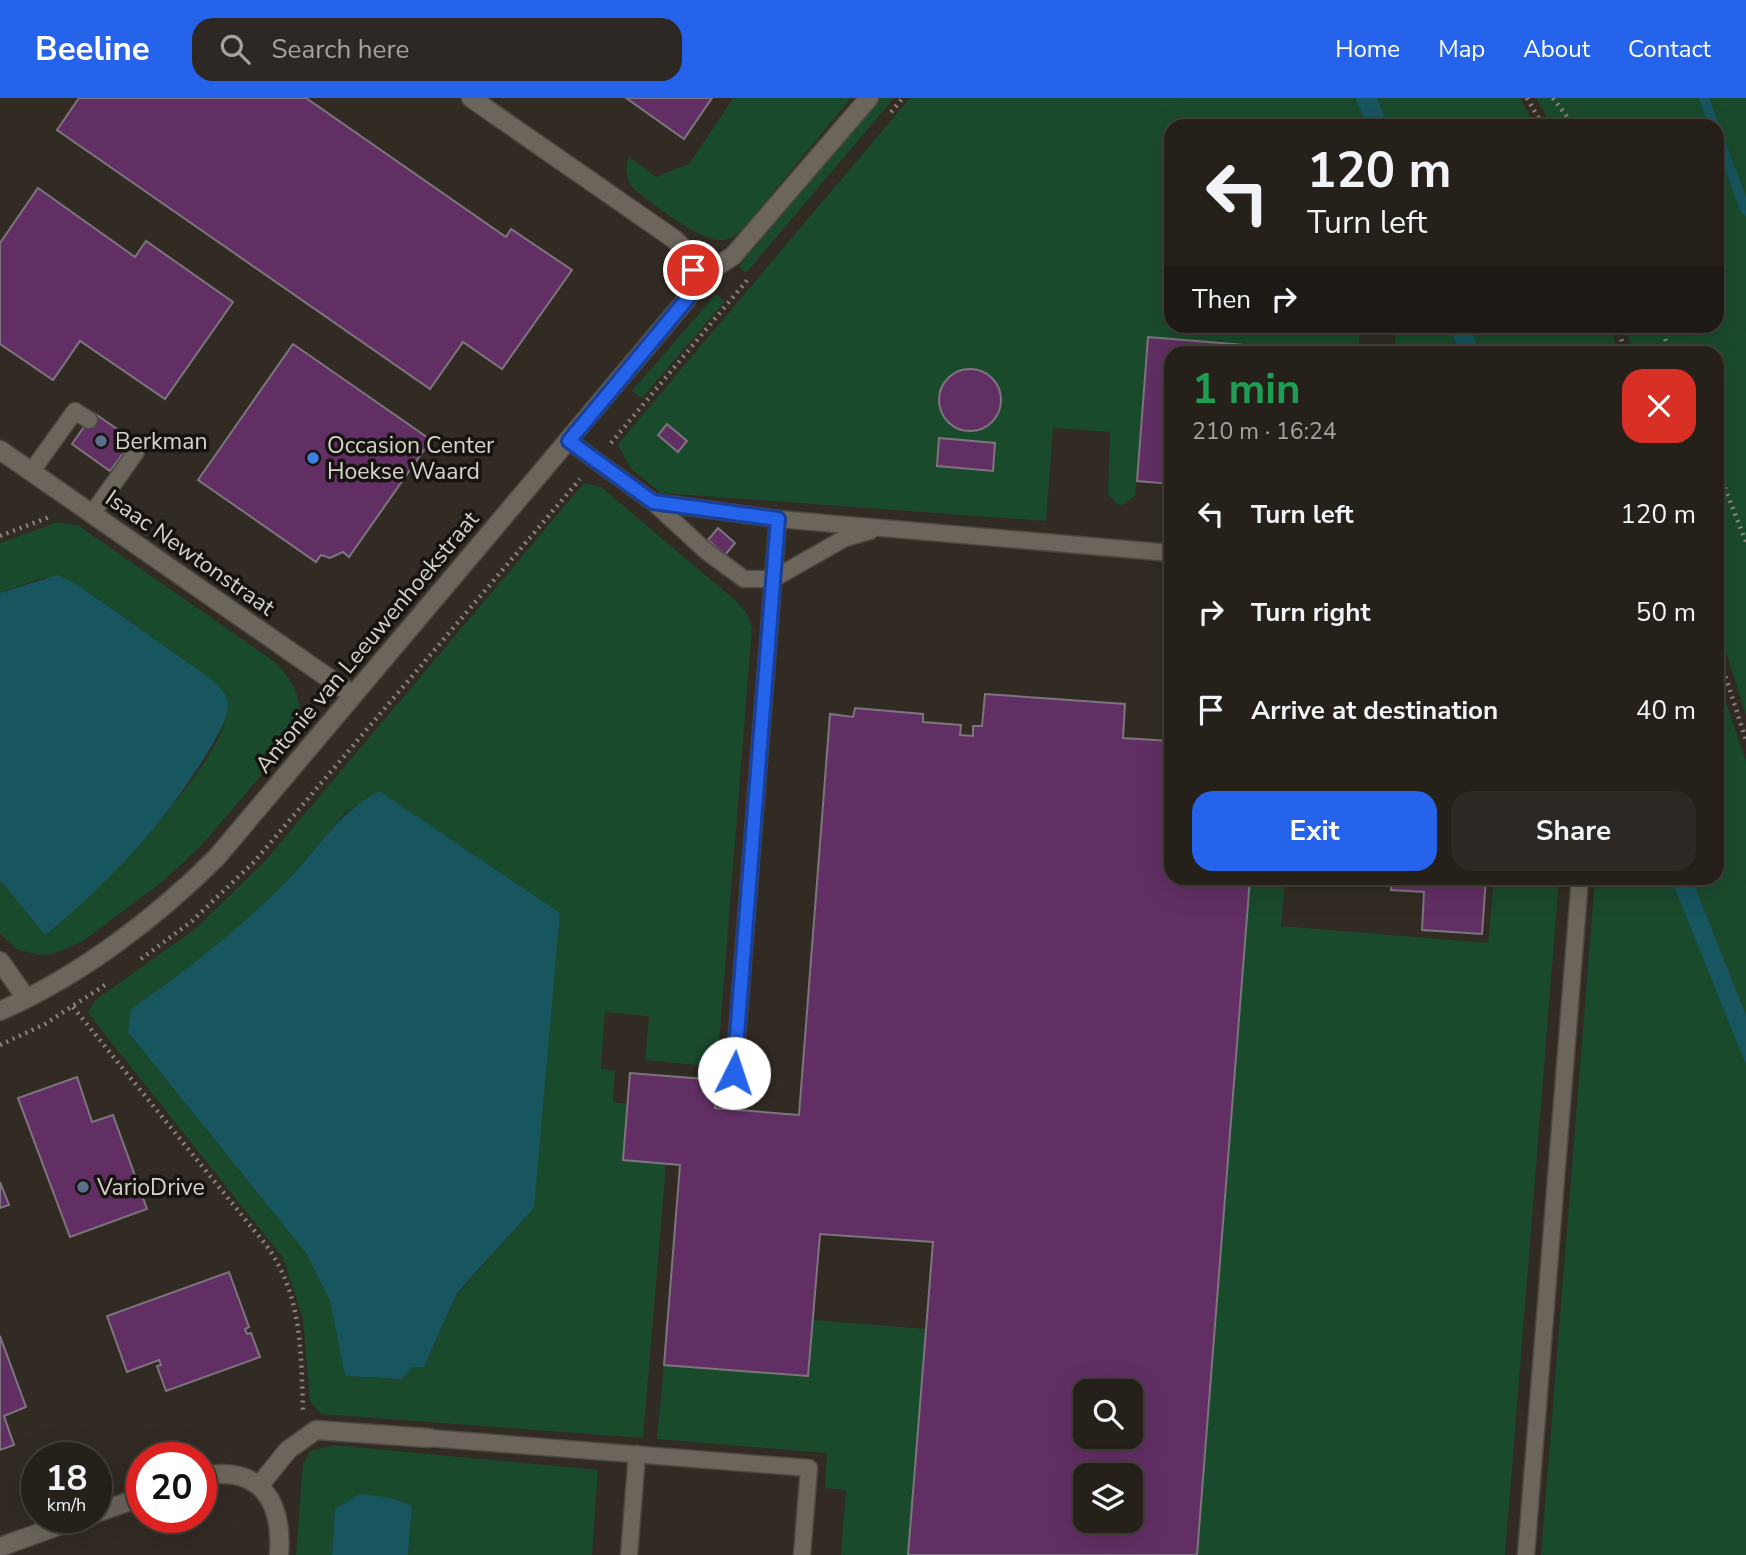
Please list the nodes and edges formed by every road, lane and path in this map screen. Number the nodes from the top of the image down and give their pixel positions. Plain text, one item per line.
1 (471, 98) edge
2 (869, 98) edge
3 (1527, 98) edge
4 (1553, 98) edge
5 (1539, 119) edge
6 (1569, 119) edge
7 (693, 270) junction
8 (89, 420) dead end
9 (63, 427) junction
10 (77, 437) dead end
11 (569, 441) junction
12 (128, 447) dead end
13 (0, 450) edge
14 (31, 472) junction
15 (1724, 486) edge
16 (653, 502) junction
17 (86, 510) junction
18 (778, 519) junction
19 (886, 529) junction
20 (0, 536) edge
21 (1746, 542) edge
22 (1164, 552) edge
23 (773, 579) junction
24 (1724, 672) edge
25 (353, 695) junction
26 (1746, 740) edge
27 (1579, 885) edge
28 (0, 961) edge
29 (26, 998) junction
30 (73, 1007) dead end
31 (0, 1011) edge
32 (734, 1073) dead end
33 (304, 1435) junction
34 (429, 1438) joint
35 (637, 1454) junction
36 (217, 1474) edge
37 (259, 1486) junction
38 (39, 1533) edge
39 (0, 1547) edge
40 (279, 1555) edge
41 (629, 1555) edge
42 (802, 1555) edge
43 (1526, 1555) edge

1 - 7 street
2 - 7 street
3 - 5 path
4 - 6 path
7 - 11 street, Antonie van Leeuwenhoekstraat
8 - 9 lane
9 - 10 lane
9 - 14 lane
11 - 16 lane
11 - 25 street, Antonie van Leeuwenhoekstraat
12 - 17 lane
13 - 14 street, Isaac Newtonstraat
14 - 17 street, Isaac Newtonstraat
15 - 21 path
16 - 18 lane
16 - 23 lane
17 - 20 path
17 - 25 street, Isaac Newtonstraat
18 - 19 lane
18 - 23 lane
19 - 22 lane
19 - 23 lane
23 - 32 lane
24 - 26 path
25 - 29 street, Antonie van Leeuwenhoekstraat
27 - 43 lane
28 - 29 street
29 - 31 street, Antonie van Leeuwenhoekstraat
30 - 33 path
33 - 34 street
33 - 37 street
34 - 35 lane
35 - 41 lane
35 - 42 lane
36 - 37 street
37 - 40 street
38 - 39 street

